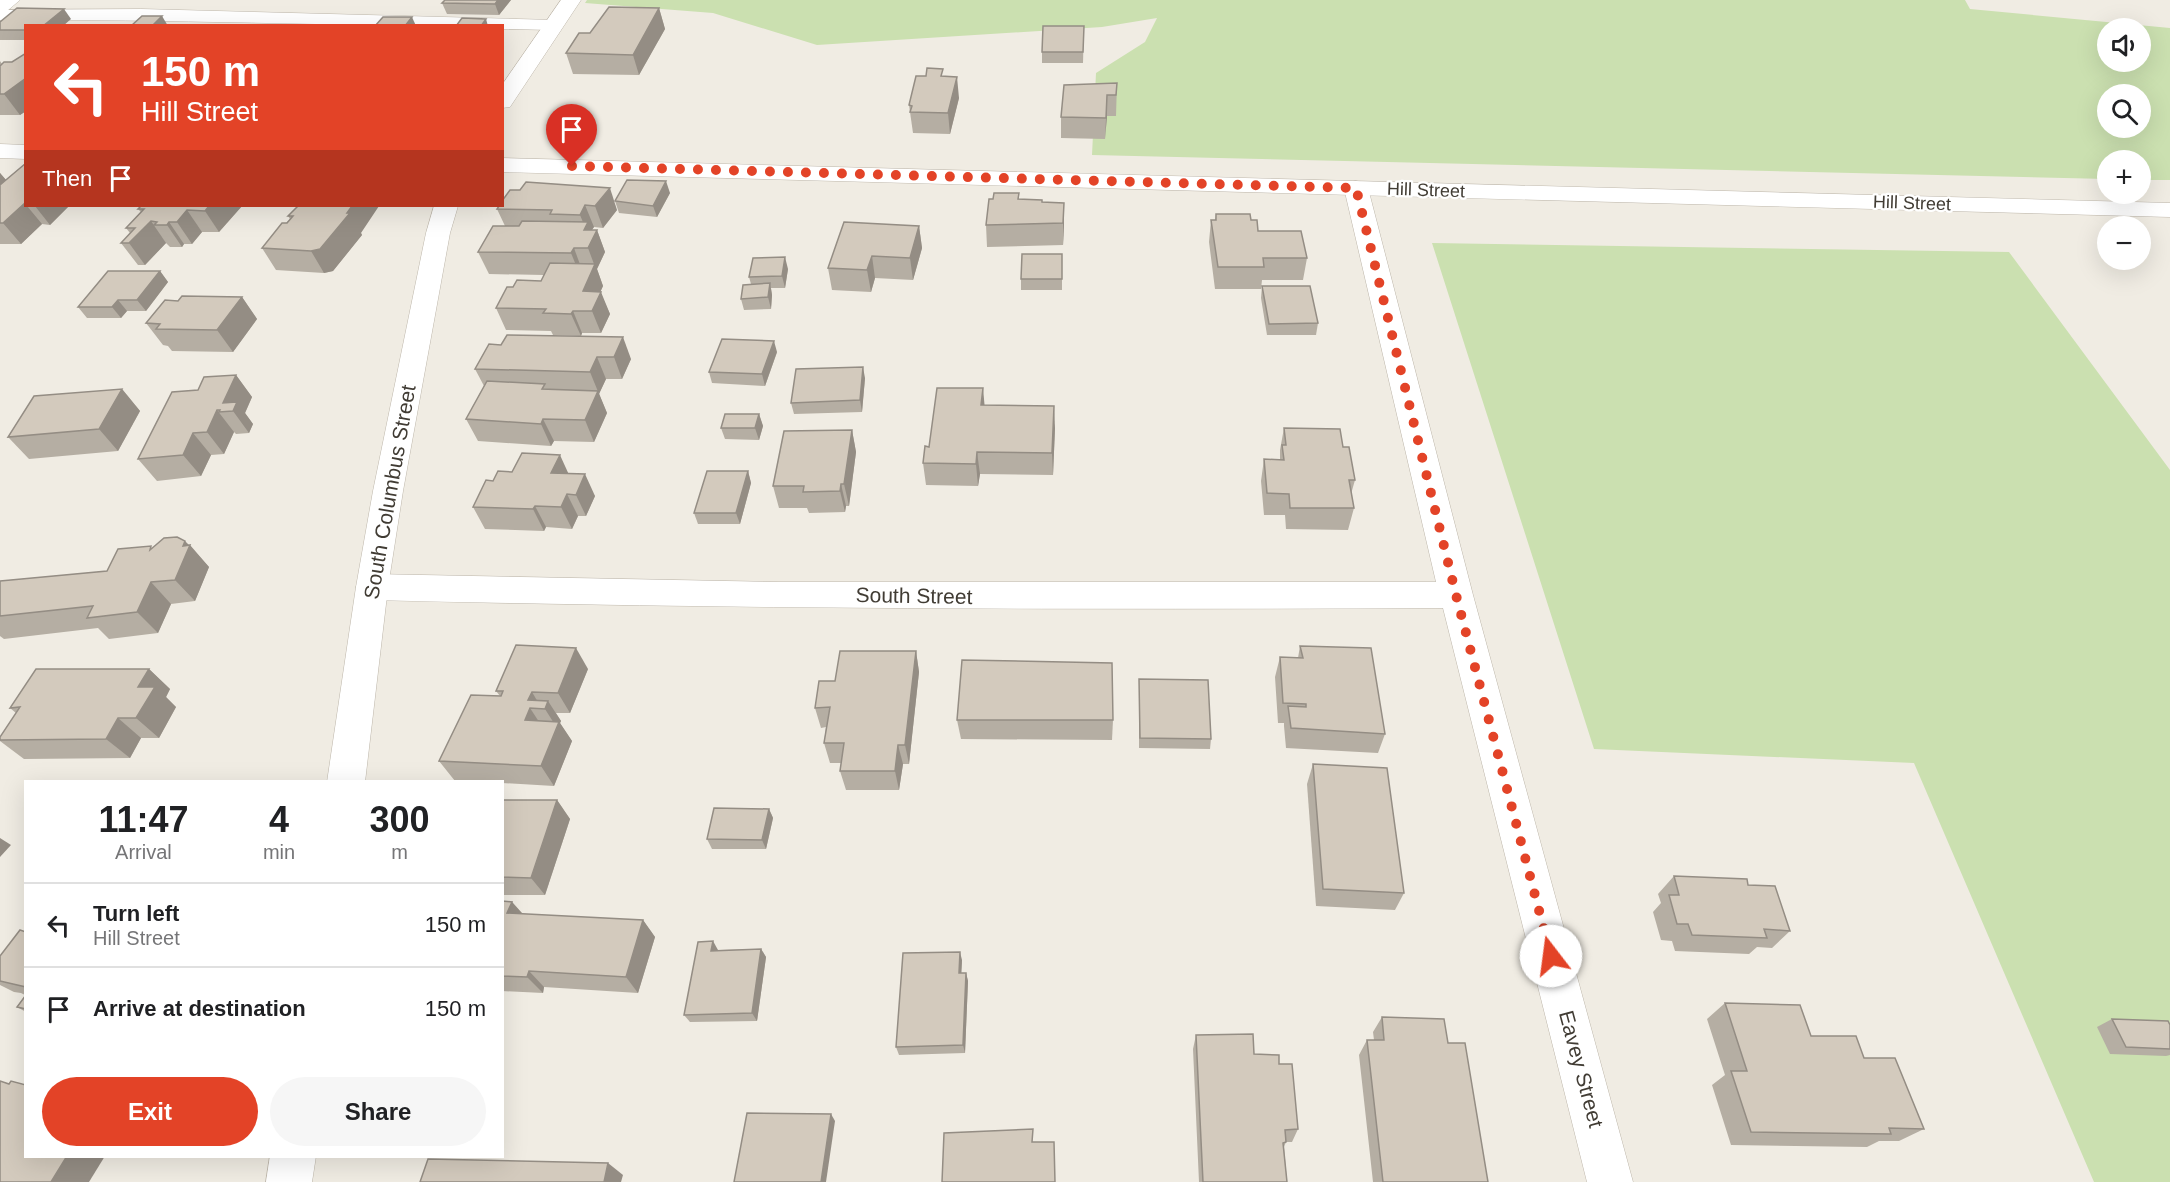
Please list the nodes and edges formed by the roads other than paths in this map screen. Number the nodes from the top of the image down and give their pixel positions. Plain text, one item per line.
1 (571, 0) edge
2 (3, 6) edge
3 (555, 25) junction
4 (504, 99) edge
5 (0, 152) edge
6 (24, 152) edge
7 (504, 165) edge
8 (1356, 188) junction
9 (446, 207) edge
10 (2170, 210) edge
11 (372, 586) junction
12 (1456, 595) junction
13 (346, 780) edge
14 (293, 1158) edge
15 (289, 1182) edge
16 (1610, 1182) edge

1 - 3 street
2 - 3 lane
3 - 4 street
5 - 6 street
7 - 8 street, Hill Street
8 - 10 street, Hill Street
8 - 12 street, Eavey Street
9 - 11 street, South Columbus Street
11 - 12 street, South Street
11 - 13 street, South Columbus Street
12 - 16 street, Eavey Street
14 - 15 street

